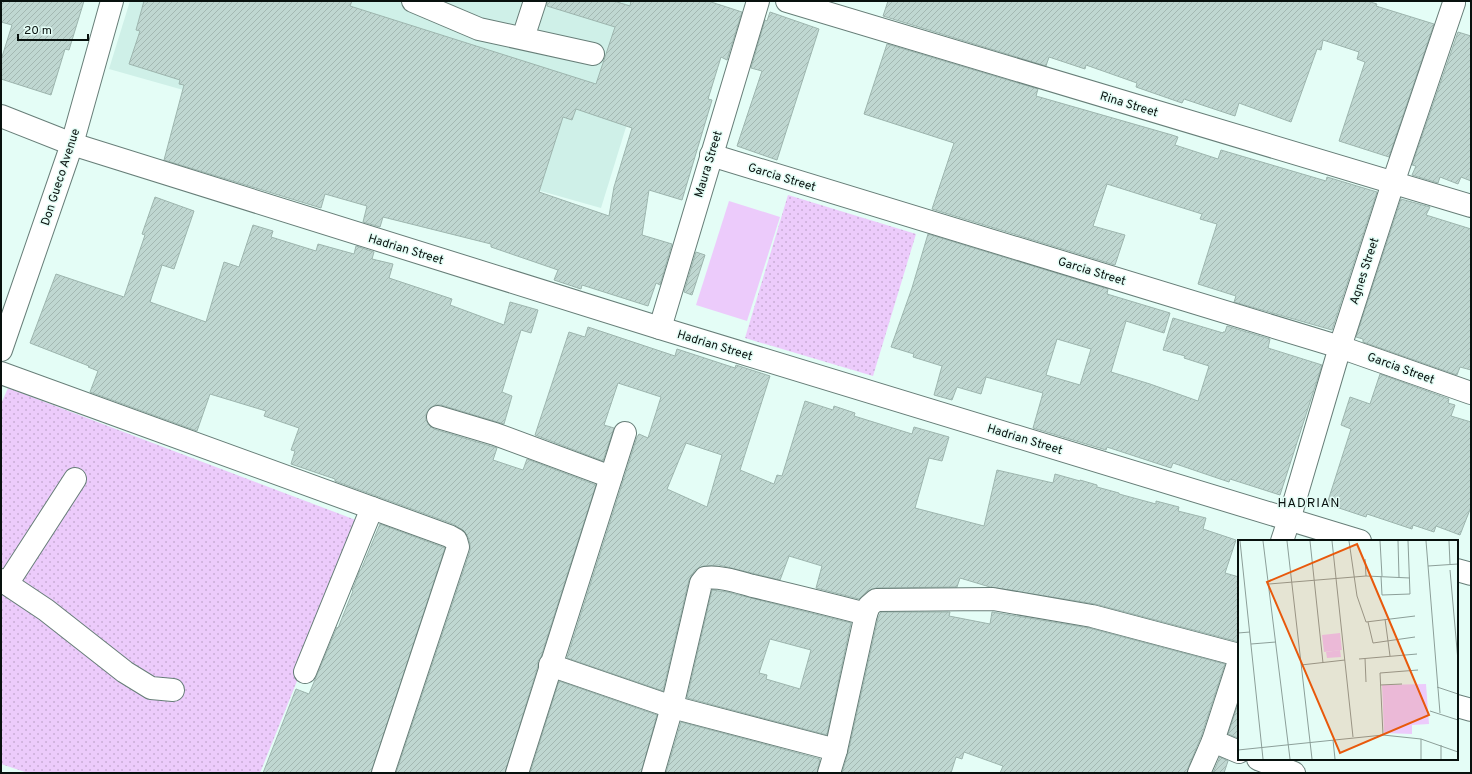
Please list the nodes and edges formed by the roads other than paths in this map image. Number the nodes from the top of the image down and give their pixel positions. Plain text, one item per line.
1 (112, 1) edge
2 (413, 1) edge
3 (535, 1) edge
4 (758, 1) edge
5 (787, 1) edge
6 (1457, 4) edge
7 (523, 38) junction
8 (593, 54) dead end
9 (1, 116) edge
10 (72, 144) junction
11 (711, 155) junction
12 (1392, 183) junction
13 (1471, 206) edge
14 (660, 328) junction
15 (1340, 346) junction
16 (1, 350) edge
17 (1, 373) edge
18 (1471, 393) edge
19 (438, 416) dead end
20 (625, 433) dead end
21 (611, 477) junction
22 (76, 479) dead end
23 (372, 508) junction
24 (1289, 520) junction
25 (1282, 540) edge
26 (1357, 540) edge
27 (1458, 570) edge
28 (1471, 574) edge
29 (4, 582) edge
30 (866, 614) junction
31 (1238, 655) edge
32 (1238, 664) edge
33 (550, 665) junction
34 (305, 672) dead end
35 (173, 690) dead end
36 (1458, 706) edge
37 (672, 707) junction
38 (1471, 710) edge
39 (1213, 741) junction
40 (836, 750) junction
41 (1238, 752) edge
42 (1261, 760) edge
43 (384, 773) edge
44 (517, 773) edge
45 (653, 773) edge
46 (829, 773) edge
47 (1200, 773) edge
48 (1294, 773) edge

1 - 10 street, Don Gueco Avenue
2 - 7 street
3 - 7 street
4 - 11 street, Maura Street
5 - 12 street, Rina Street
6 - 12 street, Agnes Street
7 - 8 street
9 - 10 street, Hadrian Street
10 - 14 street, Hadrian Street
10 - 16 street, Don Gueco Avenue
11 - 14 street, Maura Street
11 - 15 street, Garcia Street
12 - 13 street, Rina Street
12 - 15 street, Agnes Street
14 - 24 street, Hadrian Street
15 - 18 street, Garcia Street
15 - 24 street, Agnes Street
17 - 23 street
19 - 21 street
20 - 21 street
21 - 33 street
22 - 29 street
23 - 34 street
23 - 43 street
24 - 25 street, Agnes Street
24 - 26 street, Hadrian Street
27 - 28 street
29 - 35 street
30 - 31 street
30 - 37 street
30 - 40 street
32 - 39 street
33 - 37 street
33 - 44 street
36 - 38 street
37 - 40 street
37 - 45 street
39 - 41 street
39 - 47 street
40 - 46 street
42 - 48 street

